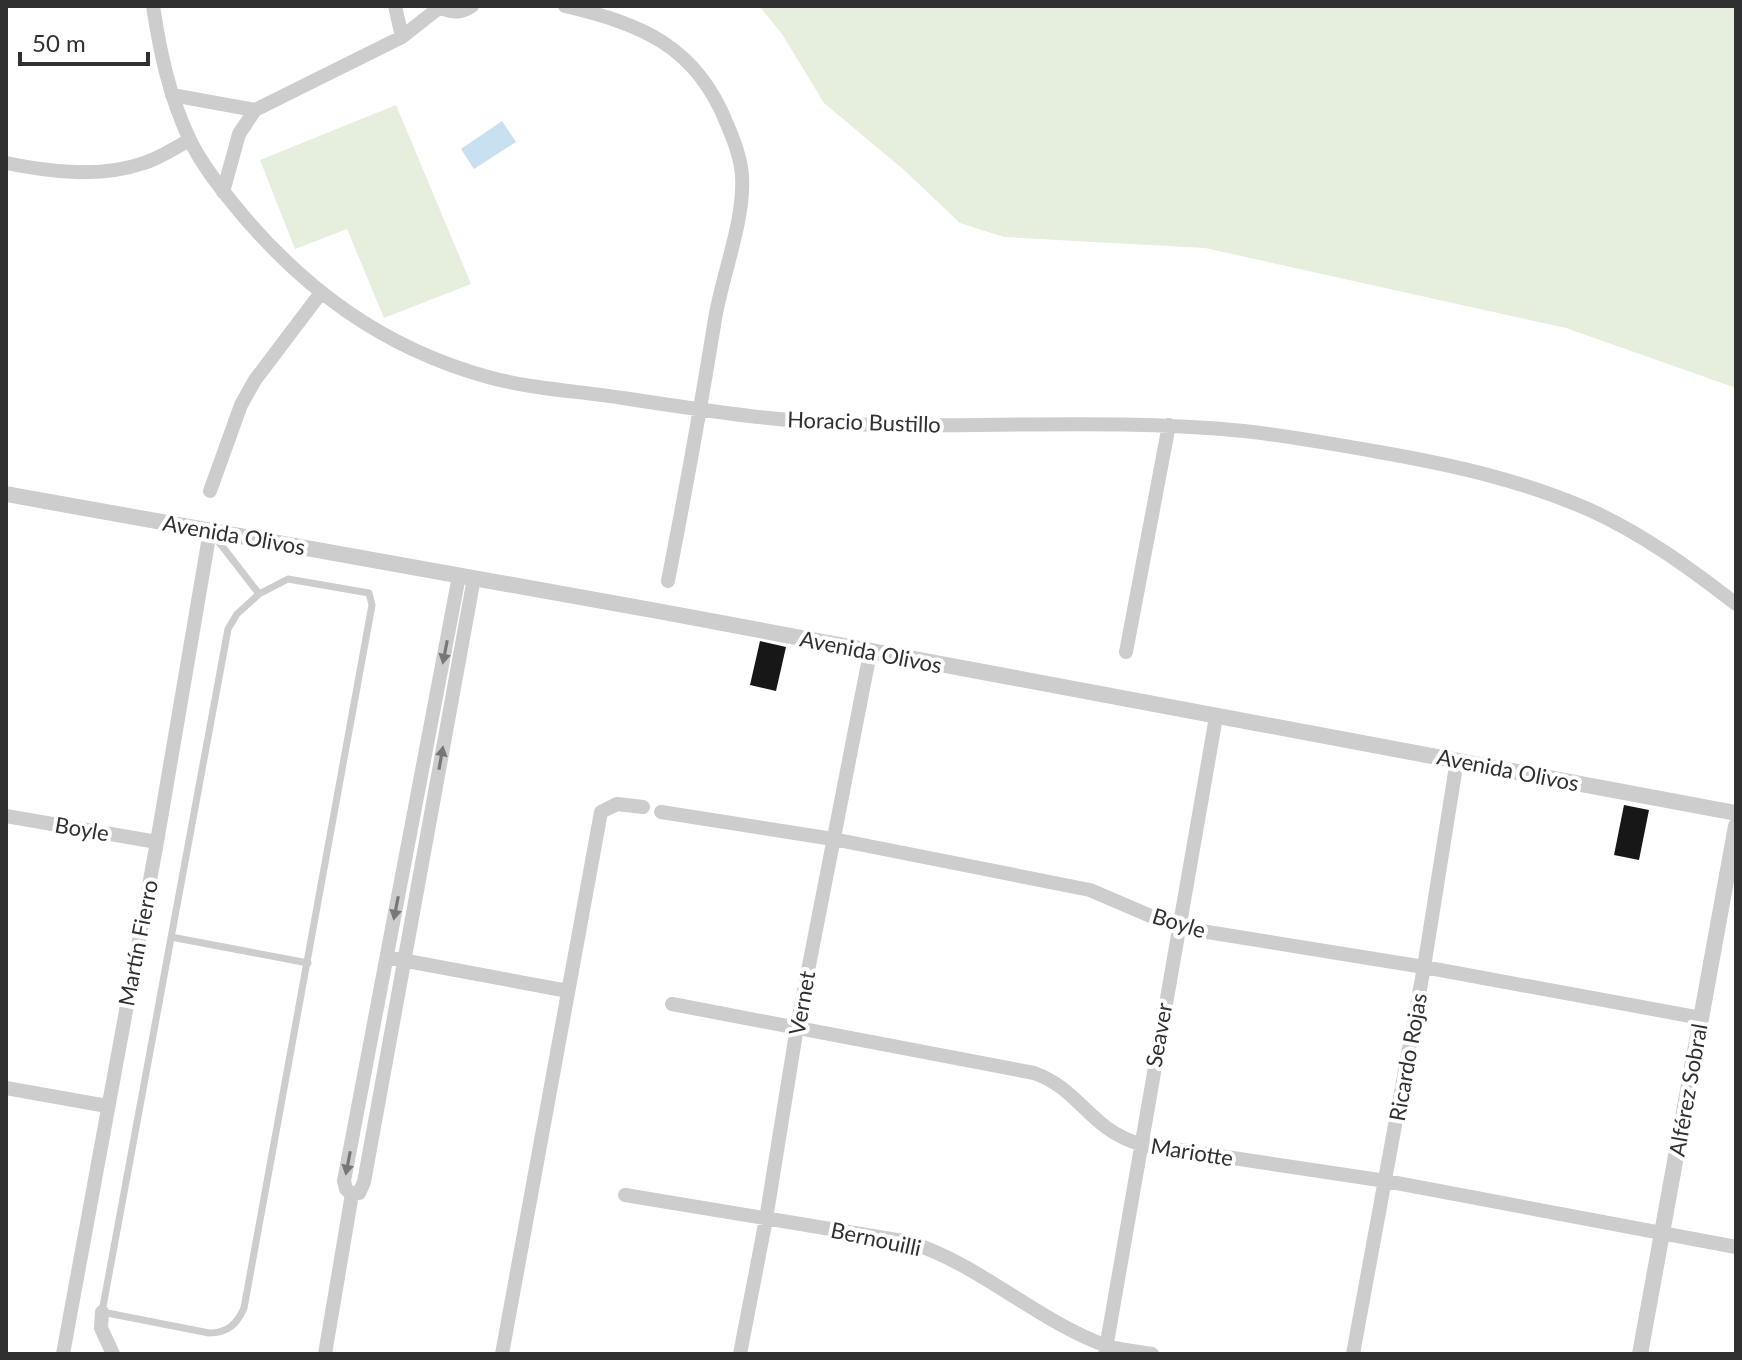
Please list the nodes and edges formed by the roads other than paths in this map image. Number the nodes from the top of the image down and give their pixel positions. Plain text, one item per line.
1 (153, 6) edge
2 (395, 6) edge
3 (472, 6) edge
4 (565, 6) edge
5 (439, 7) edge
6 (402, 37) junction
7 (172, 95) junction
8 (255, 110) junction
9 (189, 140) junction
10 (6, 163) edge
11 (223, 192) junction
12 (320, 294) junction
13 (701, 411) junction
14 (1169, 425) junction
15 (210, 491) dead end
16 (6, 494) edge
17 (210, 531) junction
18 (467, 577) junction
19 (668, 581) dead end
20 (259, 594) junction
21 (1736, 604) edge
22 (1126, 652) dead end
23 (870, 653) junction
24 (1216, 717) junction
25 (1457, 760) junction
26 (418, 794) junction
27 (434, 798) junction
28 (643, 807) dead end
29 (661, 812) dead end
30 (1736, 813) edge
31 (6, 816) edge
32 (1736, 826) edge
33 (833, 839) junction
34 (157, 842) junction
35 (1179, 926) junction
36 (171, 937) junction
37 (387, 957) junction
38 (405, 960) junction
39 (308, 963) junction
40 (1424, 967) junction
41 (568, 991) junction
42 (672, 1004) dead end
43 (1701, 1018) junction
44 (797, 1027) junction
45 (6, 1088) edge
46 (107, 1106) junction
47 (1140, 1144) junction
48 (1386, 1181) junction
49 (352, 1194) junction
50 (625, 1195) dead end
51 (766, 1219) junction
52 (1662, 1233) junction
53 (1736, 1247) edge
54 (102, 1312) junction
55 (1105, 1350) edge
56 (63, 1354) edge
57 (113, 1354) edge
58 (325, 1354) edge
59 (502, 1354) edge
60 (740, 1354) edge
61 (1152, 1354) edge
62 (1353, 1354) edge
63 (1640, 1354) edge

1 - 7 street, Horacio Bustillo
2 - 6 street
3 - 5 street
4 - 13 street
5 - 6 street
6 - 8 street
7 - 8 street
7 - 9 street, Horacio Bustillo
8 - 11 street
9 - 10 street
9 - 11 street, Horacio Bustillo
11 - 12 street, Horacio Bustillo
12 - 13 street, Horacio Bustillo
12 - 15 street
13 - 14 street, Horacio Bustillo
13 - 19 street
14 - 21 street, Horacio Bustillo
14 - 22 street
16 - 17 street, Avenida Olivos
17 - 18 street, Avenida Olivos
17 - 20 lane
17 - 34 street, Martín Fierro
18 - 23 street, Avenida Olivos
18 -> 26 street
27 -> 18 street
20 - 36 lane
20 - 39 lane
23 - 24 street, Avenida Olivos
23 - 33 street, Vernet
24 - 25 street, Avenida Olivos
24 - 35 street, Seaver
25 - 30 street, Avenida Olivos
25 - 40 street, Ricardo Rojas
26 - 27 street
26 -> 37 street
27 - 38 street
28 - 41 street
29 - 33 street, Boyle
31 - 34 street, Boyle
32 - 43 street, Alférez Sobral
33 - 35 street, Boyle
33 - 44 street, Vernet
34 - 46 street, Martín Fierro
35 - 40 street, Boyle
35 - 47 street, Seaver
36 - 39 lane
36 - 54 lane
37 - 38 street
37 -> 49 street
38 - 41 street
38 - 49 street
39 - 54 lane
40 - 43 street, Boyle
40 - 48 street, Ricardo Rojas
41 - 59 street
42 - 44 street, Mariotte
43 - 52 street, Alférez Sobral
44 - 47 street, Mariotte
44 - 51 street, Vernet
45 - 46 street
46 - 56 street, Martín Fierro
47 - 48 street, Mariotte
47 - 55 street, Seaver
48 - 52 street, Mariotte
48 - 62 street, Ricardo Rojas
49 - 58 street
50 - 51 street, Bernouilli
51 - 55 street, Bernouilli
51 - 60 street, Vernet
52 - 53 street, Mariotte
52 - 63 street, Alférez Sobral
54 - 57 street
55 - 61 street, Bernouilli

